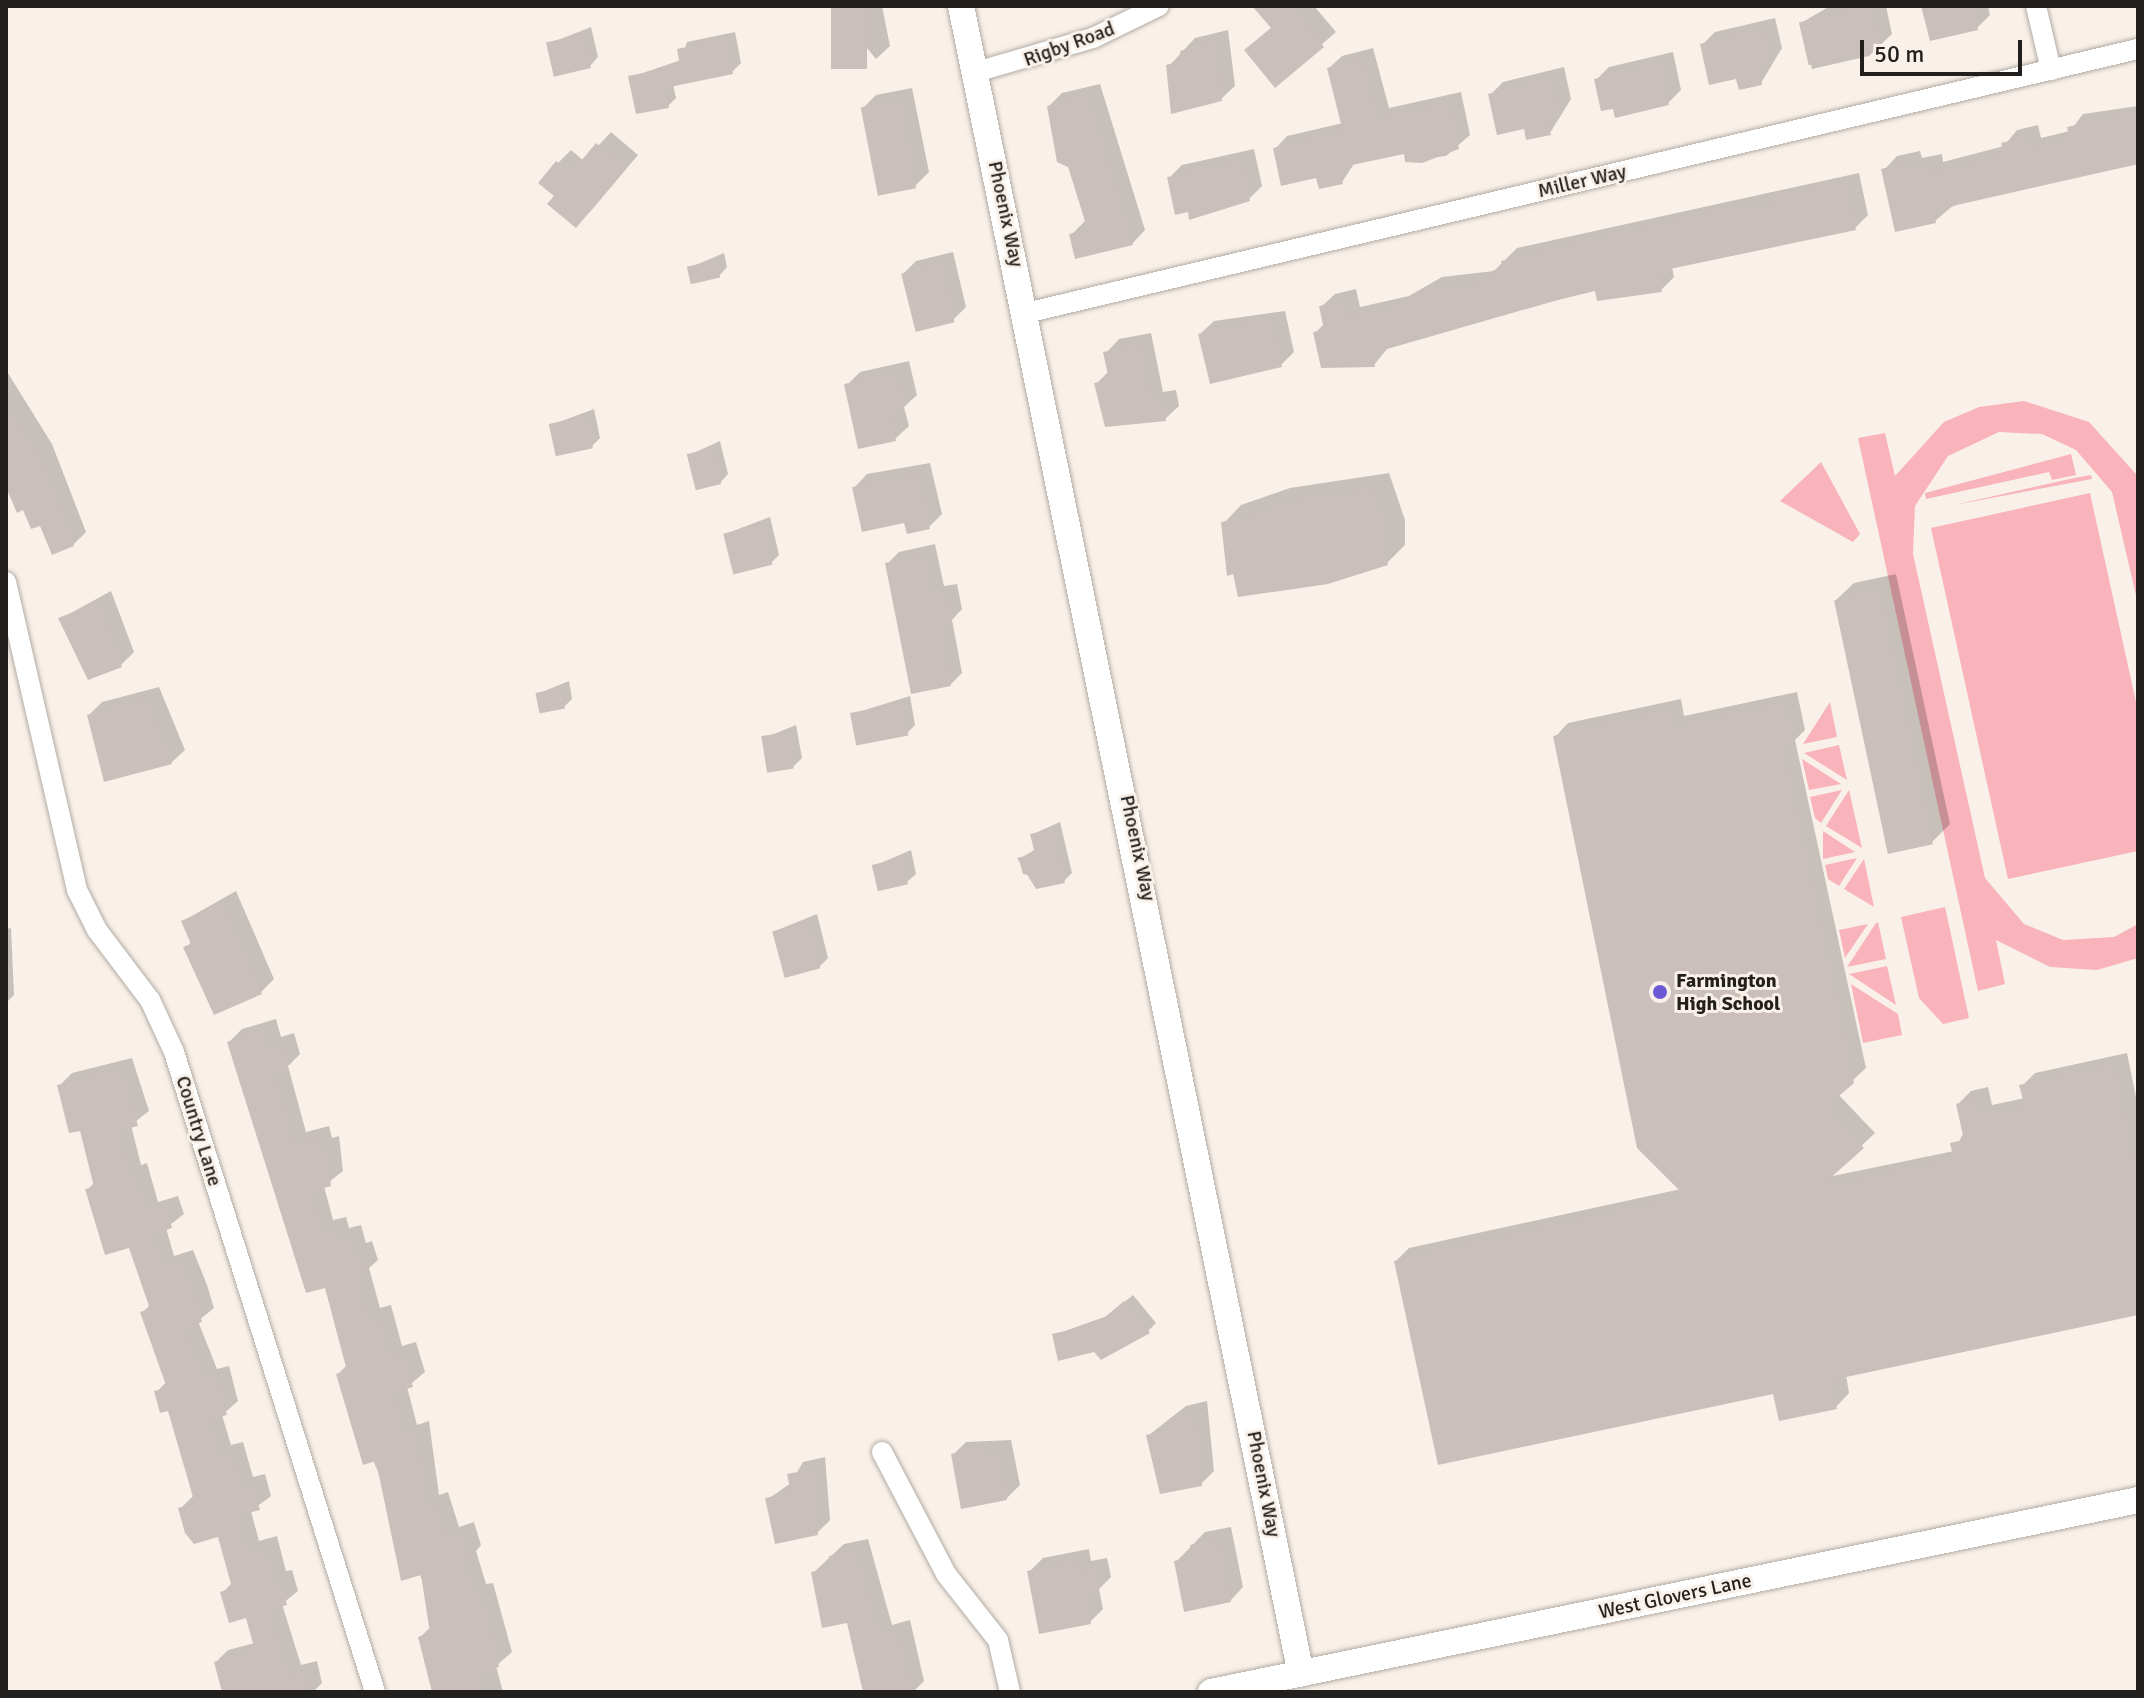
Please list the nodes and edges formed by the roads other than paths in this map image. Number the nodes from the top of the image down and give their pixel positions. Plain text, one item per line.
1 (961, 6) edge
2 (1159, 6) edge
3 (2036, 6) edge
4 (2138, 49) edge
5 (2051, 70) junction
6 (976, 72) junction
7 (1026, 313) junction
8 (6, 582) edge
9 (882, 1452) dead end
10 (2138, 1500) edge
11 (1303, 1683) edge
12 (375, 1692) edge
13 (1010, 1692) edge
14 (1211, 1692) edge

1 - 6 street, Phoenix Way
2 - 6 street, Rigby Road
3 - 5 street
4 - 5 street, Miller Way
5 - 7 street, Miller Way
6 - 7 street, Phoenix Way
7 - 11 street, Phoenix Way
8 - 12 street, Country Lane
9 - 13 street
10 - 11 street, West Glovers Lane
11 - 14 street, West Glovers Lane

